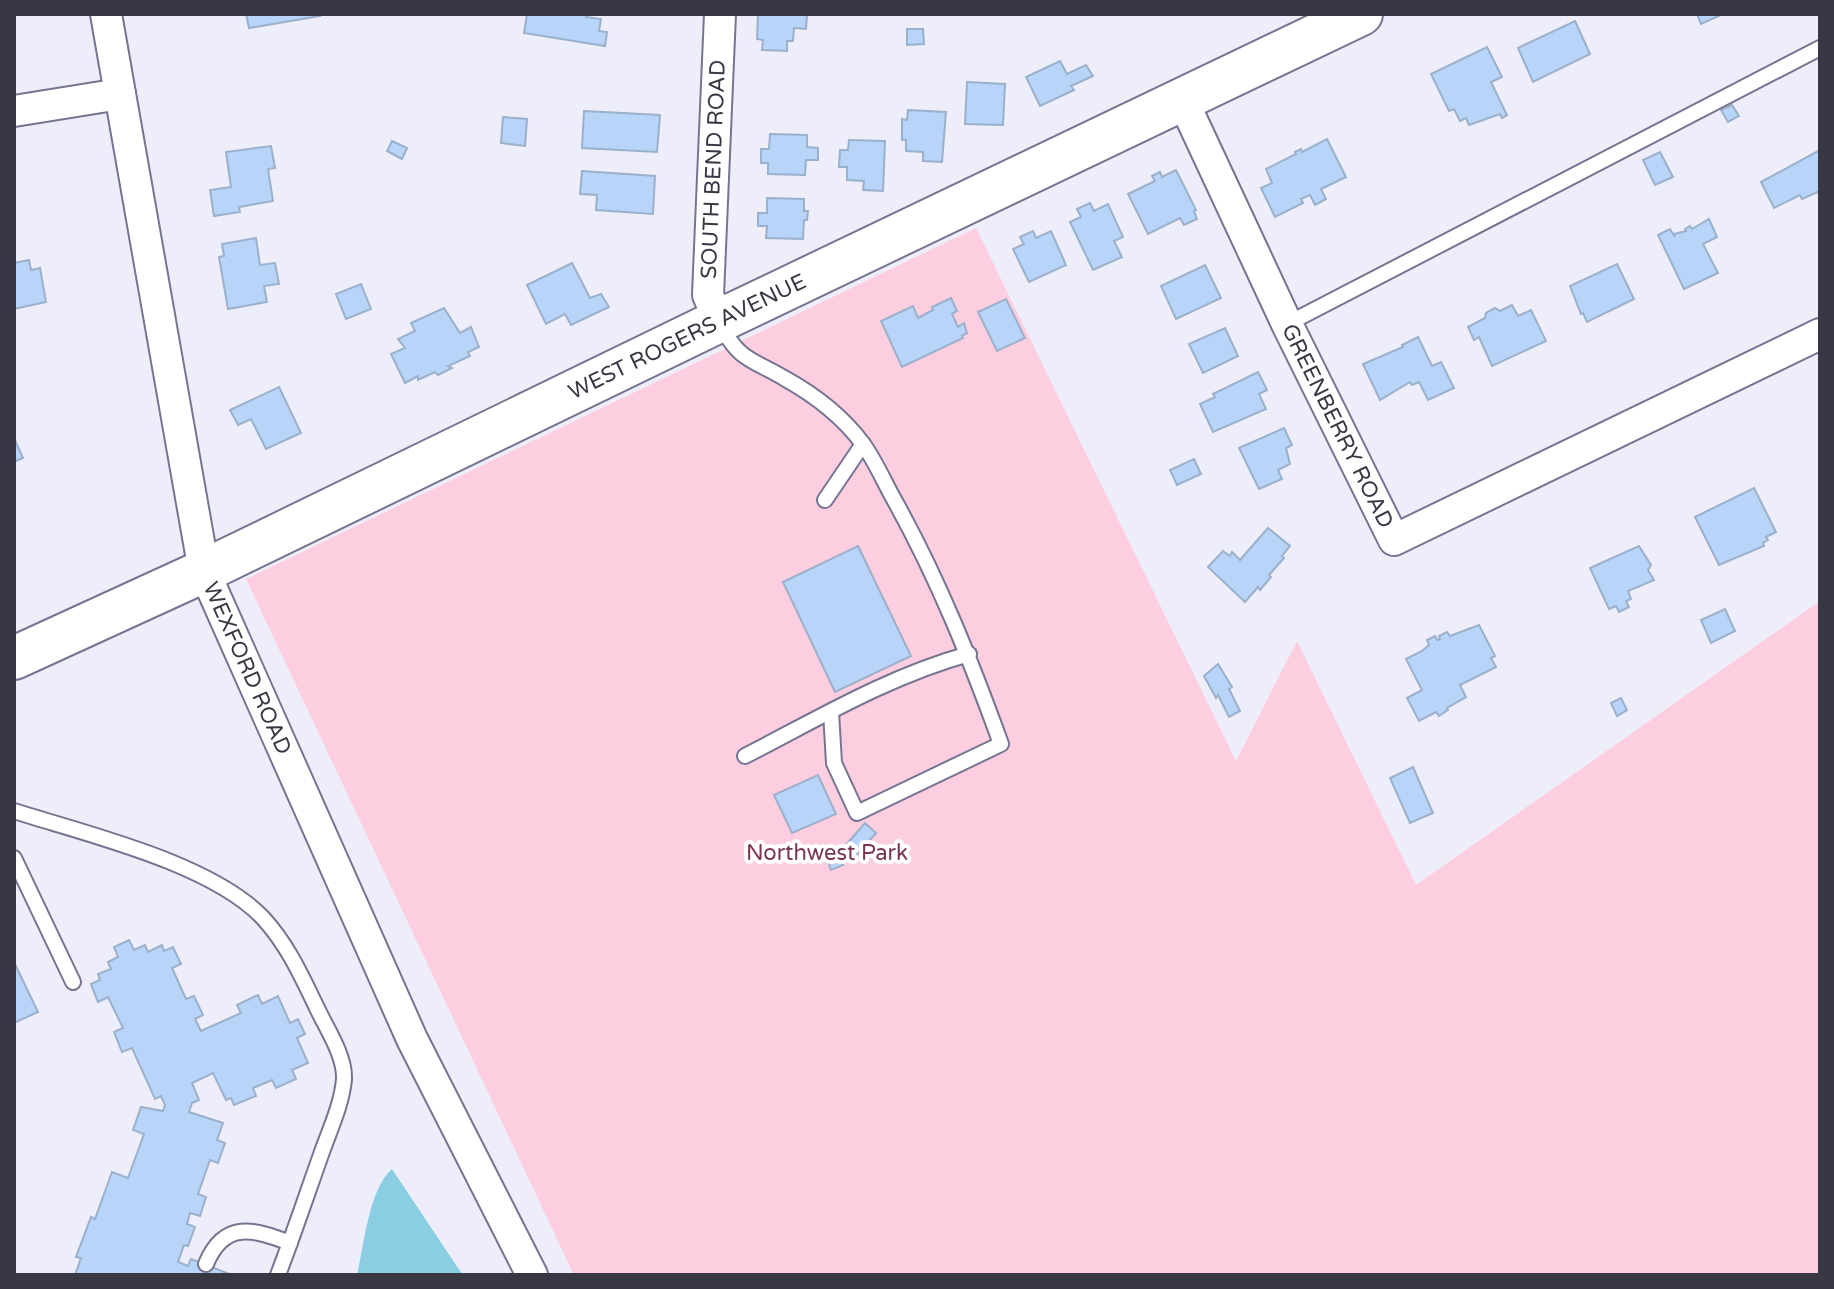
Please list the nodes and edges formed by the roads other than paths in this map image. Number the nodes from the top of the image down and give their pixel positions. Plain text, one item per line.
1 (106, 14) edge
2 (720, 14) edge
3 (1361, 14) edge
4 (1820, 48) edge
5 (120, 94) junction
6 (1183, 101) junction
7 (14, 111) edge
8 (719, 321) junction
9 (1287, 324) junction
10 (1820, 334) edge
11 (863, 444) junction
12 (825, 500) dead end
13 (204, 571) junction
14 (969, 654) junction
15 (14, 658) edge
16 (831, 712) junction
17 (745, 756) dead end
18 (14, 811) edge
19 (14, 858) edge
20 (73, 982) dead end
21 (290, 1243) junction
22 (206, 1264) dead end
23 (278, 1275) edge
24 (532, 1275) edge

1 - 5 street, WEXFORD ROAD
2 - 8 street, SOUTH BEND ROAD
3 - 6 street, WEST ROGERS AVENUE
4 - 9 lane
5 - 7 street
5 - 13 street, WEXFORD ROAD
6 - 8 street, WEST ROGERS AVENUE
6 - 9 street, GREENBERRY ROAD
8 - 11 lane
8 - 13 street, WEST ROGERS AVENUE
9 - 10 street, GREENBERRY ROAD
11 - 12 lane
11 - 14 lane
13 - 15 street, WEST ROGERS AVENUE
13 - 24 street, WEXFORD ROAD
14 - 16 lane
14 - 16 lane
16 - 17 lane
18 - 21 lane
19 - 20 lane
21 - 22 lane
21 - 23 lane

